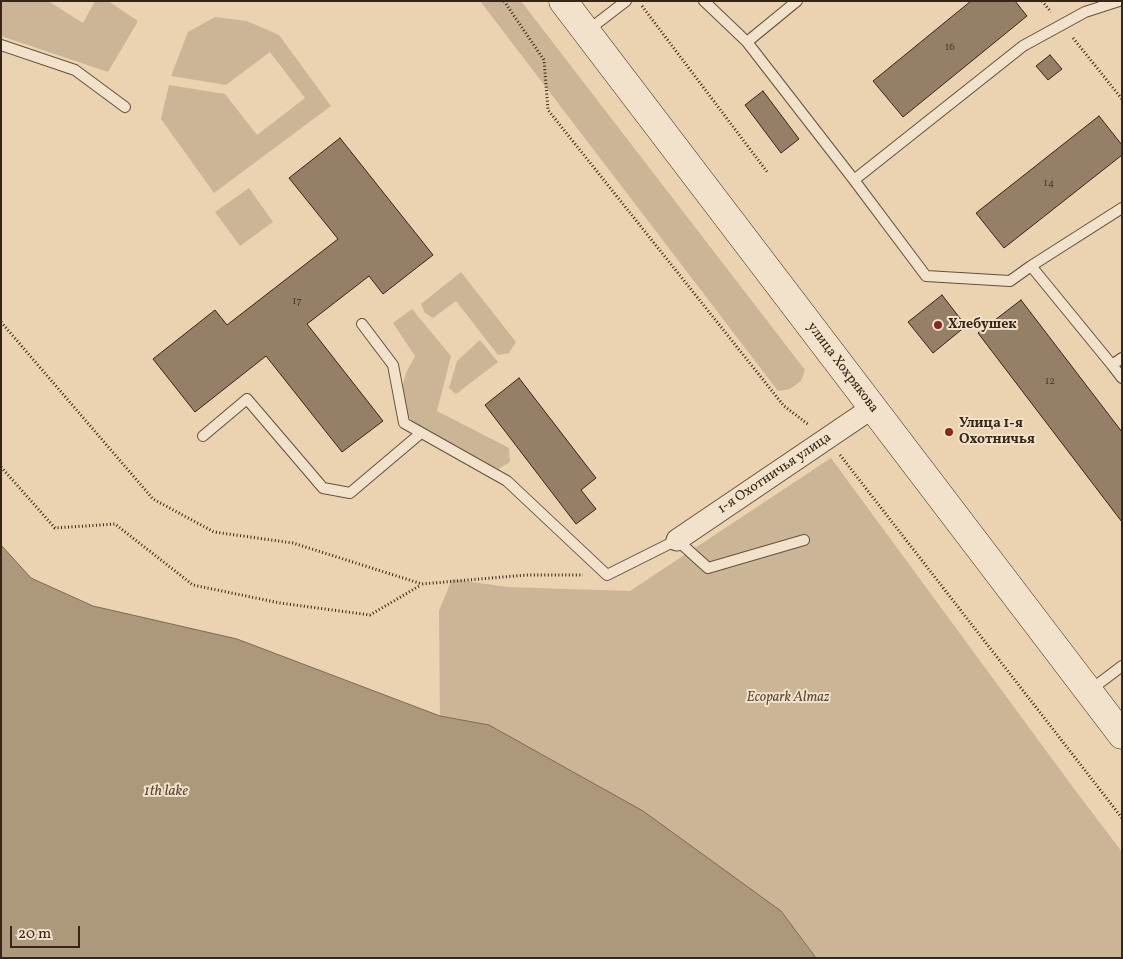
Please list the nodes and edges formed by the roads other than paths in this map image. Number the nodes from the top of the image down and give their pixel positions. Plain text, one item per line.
1 (563, 1) edge
2 (626, 1) edge
3 (704, 1) edge
4 (797, 1) edge
5 (1120, 1) edge
6 (586, 32) junction
7 (746, 42) junction
8 (1, 45) edge
9 (125, 107) dead end
10 (854, 180) junction
11 (1122, 208) edge
12 (1031, 266) junction
13 (362, 324) dead end
14 (1122, 358) edge
15 (1112, 366) junction
16 (1122, 378) edge
17 (872, 408) junction
18 (421, 433) junction
19 (203, 436) dead end
20 (677, 540) junction
21 (804, 540) dead end
22 (1122, 666) edge
23 (1089, 691) junction
24 (1122, 734) edge

1 - 6 main road, улица Хохрякова
2 - 6 lane
3 - 7 lane
4 - 7 lane
5 - 10 lane
6 - 17 main road, улица Хохрякова
7 - 10 lane
8 - 9 lane
10 - 12 lane
11 - 12 lane
12 - 15 lane
13 - 18 lane
14 - 15 lane
15 - 16 lane
17 - 20 street, 1-я Охотничья улица
17 - 23 main road, улица Хохрякова
18 - 19 lane
18 - 20 lane
20 - 21 lane
22 - 23 lane
23 - 24 main road, улица Хохрякова

